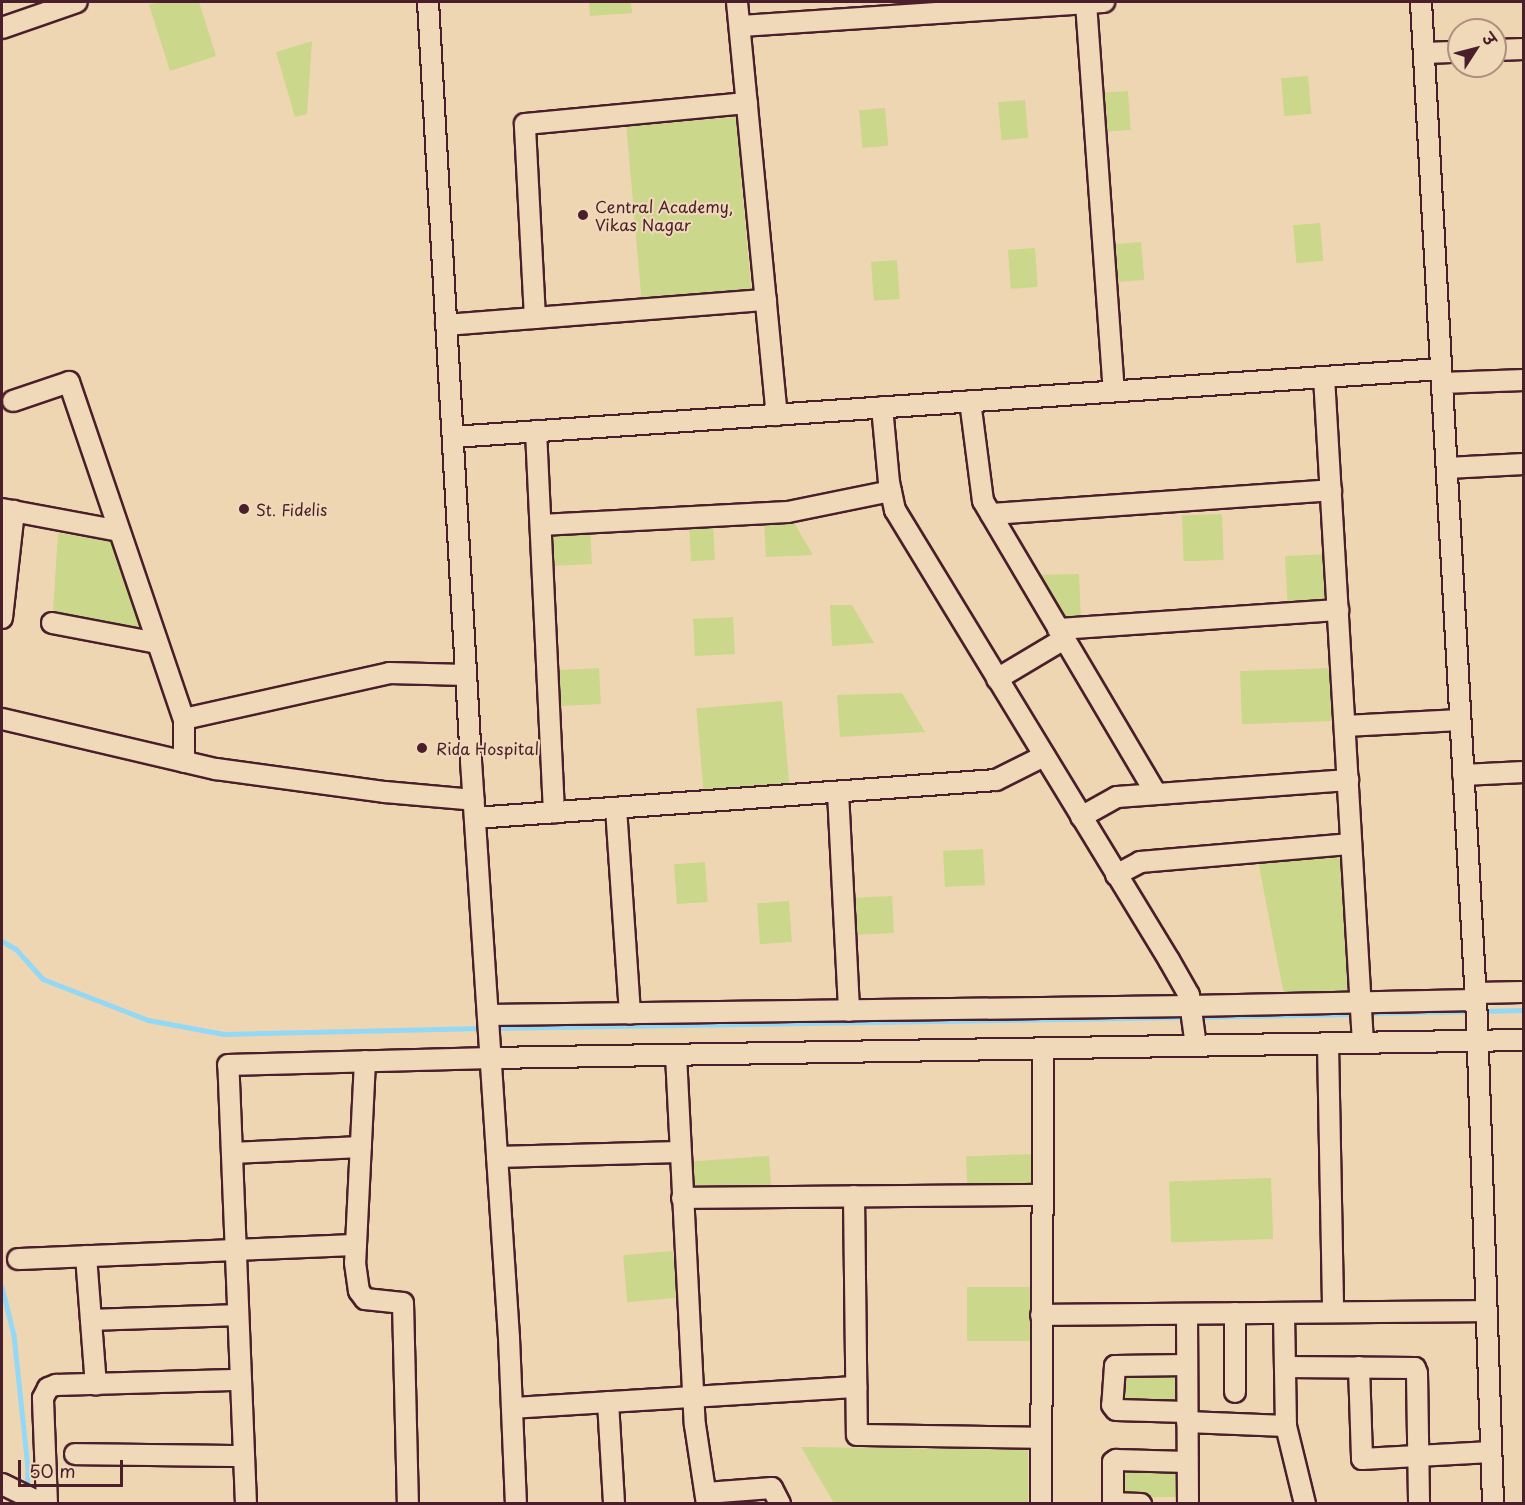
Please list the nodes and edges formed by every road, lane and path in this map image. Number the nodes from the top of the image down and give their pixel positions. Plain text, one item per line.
1 (77, 2) edge
2 (428, 2) edge
3 (737, 2) edge
4 (1095, 2) edge
5 (1421, 2) edge
6 (982, 6) edge
7 (878, 9) edge
8 (740, 26) junction
9 (2, 28) edge
10 (1524, 49) edge
11 (1507, 50) edge
12 (1447, 52) edge
13 (1424, 53) junction
14 (747, 103) junction
15 (766, 300) junction
16 (535, 318) junction
17 (446, 326) junction
18 (1442, 376) junction
19 (1324, 377) junction
20 (1524, 380) edge
21 (1114, 391) junction
22 (13, 401) dead end
23 (970, 401) junction
24 (882, 407) junction
25 (777, 415) junction
26 (536, 431) junction
27 (453, 437) junction
28 (1524, 464) edge
29 (1447, 468) junction
30 (1331, 490) junction
31 (891, 491) junction
32 (8, 510) edge
33 (991, 514) junction
34 (541, 525) junction
35 (119, 531) junction
36 (2, 606) edge
37 (1338, 610) junction
38 (52, 623) dead end
39 (1061, 634) junction
40 (157, 643) junction
41 (466, 675) junction
42 (997, 679) junction
43 (2, 719) edge
44 (184, 719) junction
45 (1460, 720) junction
46 (1345, 726) junction
47 (1044, 756) junction
48 (184, 762) junction
49 (1524, 772) edge
50 (1463, 775) junction
51 (1348, 780) junction
52 (838, 792) junction
53 (1156, 794) junction
54 (616, 808) junction
55 (475, 809) junction
56 (555, 813) junction
57 (1081, 817) junction
58 (1351, 844) junction
59 (1116, 875) junction
60 (1524, 992) edge
61 (1476, 1004) junction
62 (1361, 1010) junction
63 (849, 1011) junction
64 (630, 1014) junction
65 (1192, 1014) junction
66 (488, 1024) junction
67 (1524, 1040) edge
68 (1478, 1041) junction
69 (1363, 1043) junction
70 (1328, 1044) junction
71 (1196, 1046) junction
72 (1043, 1048) junction
73 (676, 1054) junction
74 (491, 1058) junction
75 (365, 1061) junction
76 (361, 1147) junction
77 (679, 1152) junction
78 (232, 1153) junction
79 (497, 1156) junction
80 (1042, 1195) junction
81 (854, 1196) junction
82 (682, 1198) junction
83 (356, 1245) junction
84 (235, 1249) junction
85 (86, 1256) junction
86 (18, 1259) dead end
87 (1486, 1311) junction
88 (1333, 1312) junction
89 (1235, 1313) junction
90 (1284, 1313) junction
91 (1186, 1314) junction
92 (1041, 1315) junction
93 (238, 1316) junction
94 (91, 1320) junction
95 (1187, 1365) junction
96 (1285, 1367) junction
97 (1359, 1367) junction
98 (240, 1380) junction
99 (96, 1385) junction
100 (856, 1387) junction
101 (1235, 1392) dead end
102 (693, 1397) junction
103 (608, 1402) junction
104 (512, 1408) junction
105 (1187, 1417) junction
106 (1286, 1426) junction
107 (1041, 1438) junction
108 (1491, 1452) junction
109 (75, 1454) dead end
110 (1419, 1455) junction
111 (244, 1456) junction
112 (1187, 1462) junction
113 (8, 1487) edge
114 (707, 1498) edge
115 (42, 1502) edge
116 (246, 1503) edge
117 (408, 1503) edge
118 (516, 1503) edge
119 (614, 1503) edge
120 (780, 1503) edge
121 (1041, 1503) edge
122 (1141, 1503) edge
123 (1188, 1503) edge
124 (1305, 1503) edge
125 (1419, 1503) edge
126 (1493, 1503) edge

1 - 9 street
2 - 17 street
3 - 8 street
4 - 6 street
4 - 21 street
5 - 13 street
6 - 7 street
7 - 8 street
8 - 14 street
10 - 11 street
12 - 13 street
13 - 18 street
14 - 15 street
14 - 16 street
15 - 16 street
15 - 25 street
16 - 17 street
17 - 27 street
18 - 19 street
18 - 20 street
18 - 29 street
19 - 21 street
19 - 30 street
21 - 23 street
22 - 35 street
23 - 24 street
23 - 33 street
24 - 25 street
24 - 31 street
25 - 26 street
26 - 27 street
26 - 34 street
27 - 41 street
28 - 29 street
29 - 45 street
30 - 33 street
30 - 37 street
31 - 34 street
31 - 42 street
32 - 35 street
32 - 36 street
33 - 39 street
34 - 56 street
35 - 40 street
37 - 39 street
37 - 46 street
38 - 40 street
39 - 42 street
39 - 53 street
40 - 44 street
41 - 44 street
41 - 55 street
42 - 47 street
43 - 48 street
44 - 48 street
45 - 46 street
45 - 50 street
46 - 51 street
47 - 52 street
47 - 57 street
48 - 55 street
49 - 50 street
50 - 61 street
51 - 53 street
51 - 58 street
52 - 54 street
52 - 63 street
53 - 57 street
54 - 56 street
54 - 64 street
55 - 56 street
55 - 66 street
57 - 59 street
58 - 59 street
58 - 62 street
59 - 65 street
60 - 61 street
61 - 62 street
61 - 68 street
62 - 65 street
62 - 69 street
63 - 64 street
63 - 65 street
64 - 66 street
65 - 71 street
66 - 74 street
67 - 68 street
68 - 69 street
68 - 87 street
69 - 70 street
70 - 71 street
70 - 88 street
71 - 72 street
72 - 73 street
72 - 80 street
73 - 74 street
73 - 77 street
74 - 75 street
74 - 79 street
75 - 76 street
75 - 78 street
76 - 78 street
76 - 83 street
77 - 79 street
77 - 82 street
78 - 84 street
79 - 104 street
80 - 81 street
80 - 92 street
81 - 82 street
81 - 100 street
82 - 102 street
83 - 84 street
83 - 117 street
84 - 85 street
84 - 93 street
85 - 86 street
85 - 94 street
87 - 88 street
87 - 108 street
88 - 90 street
89 - 90 street
89 - 91 street
89 - 101 street
90 - 96 street
91 - 92 street
91 - 95 street
92 - 107 street
93 - 94 street
93 - 98 street
94 - 99 street
95 - 105 street
95 - 105 street
96 - 97 street
96 - 106 street
97 - 110 street
97 - 110 street
98 - 99 street
98 - 111 street
99 - 115 street
100 - 102 street
100 - 107 street
102 - 103 street
102 - 114 street
103 - 104 street
103 - 119 street
104 - 118 street
105 - 106 street
105 - 112 street
106 - 124 street
107 - 121 street
108 - 110 street
108 - 126 street
109 - 111 street
110 - 125 street
111 - 116 street
112 - 122 street
112 - 123 street
113 - 115 street
114 - 120 street

